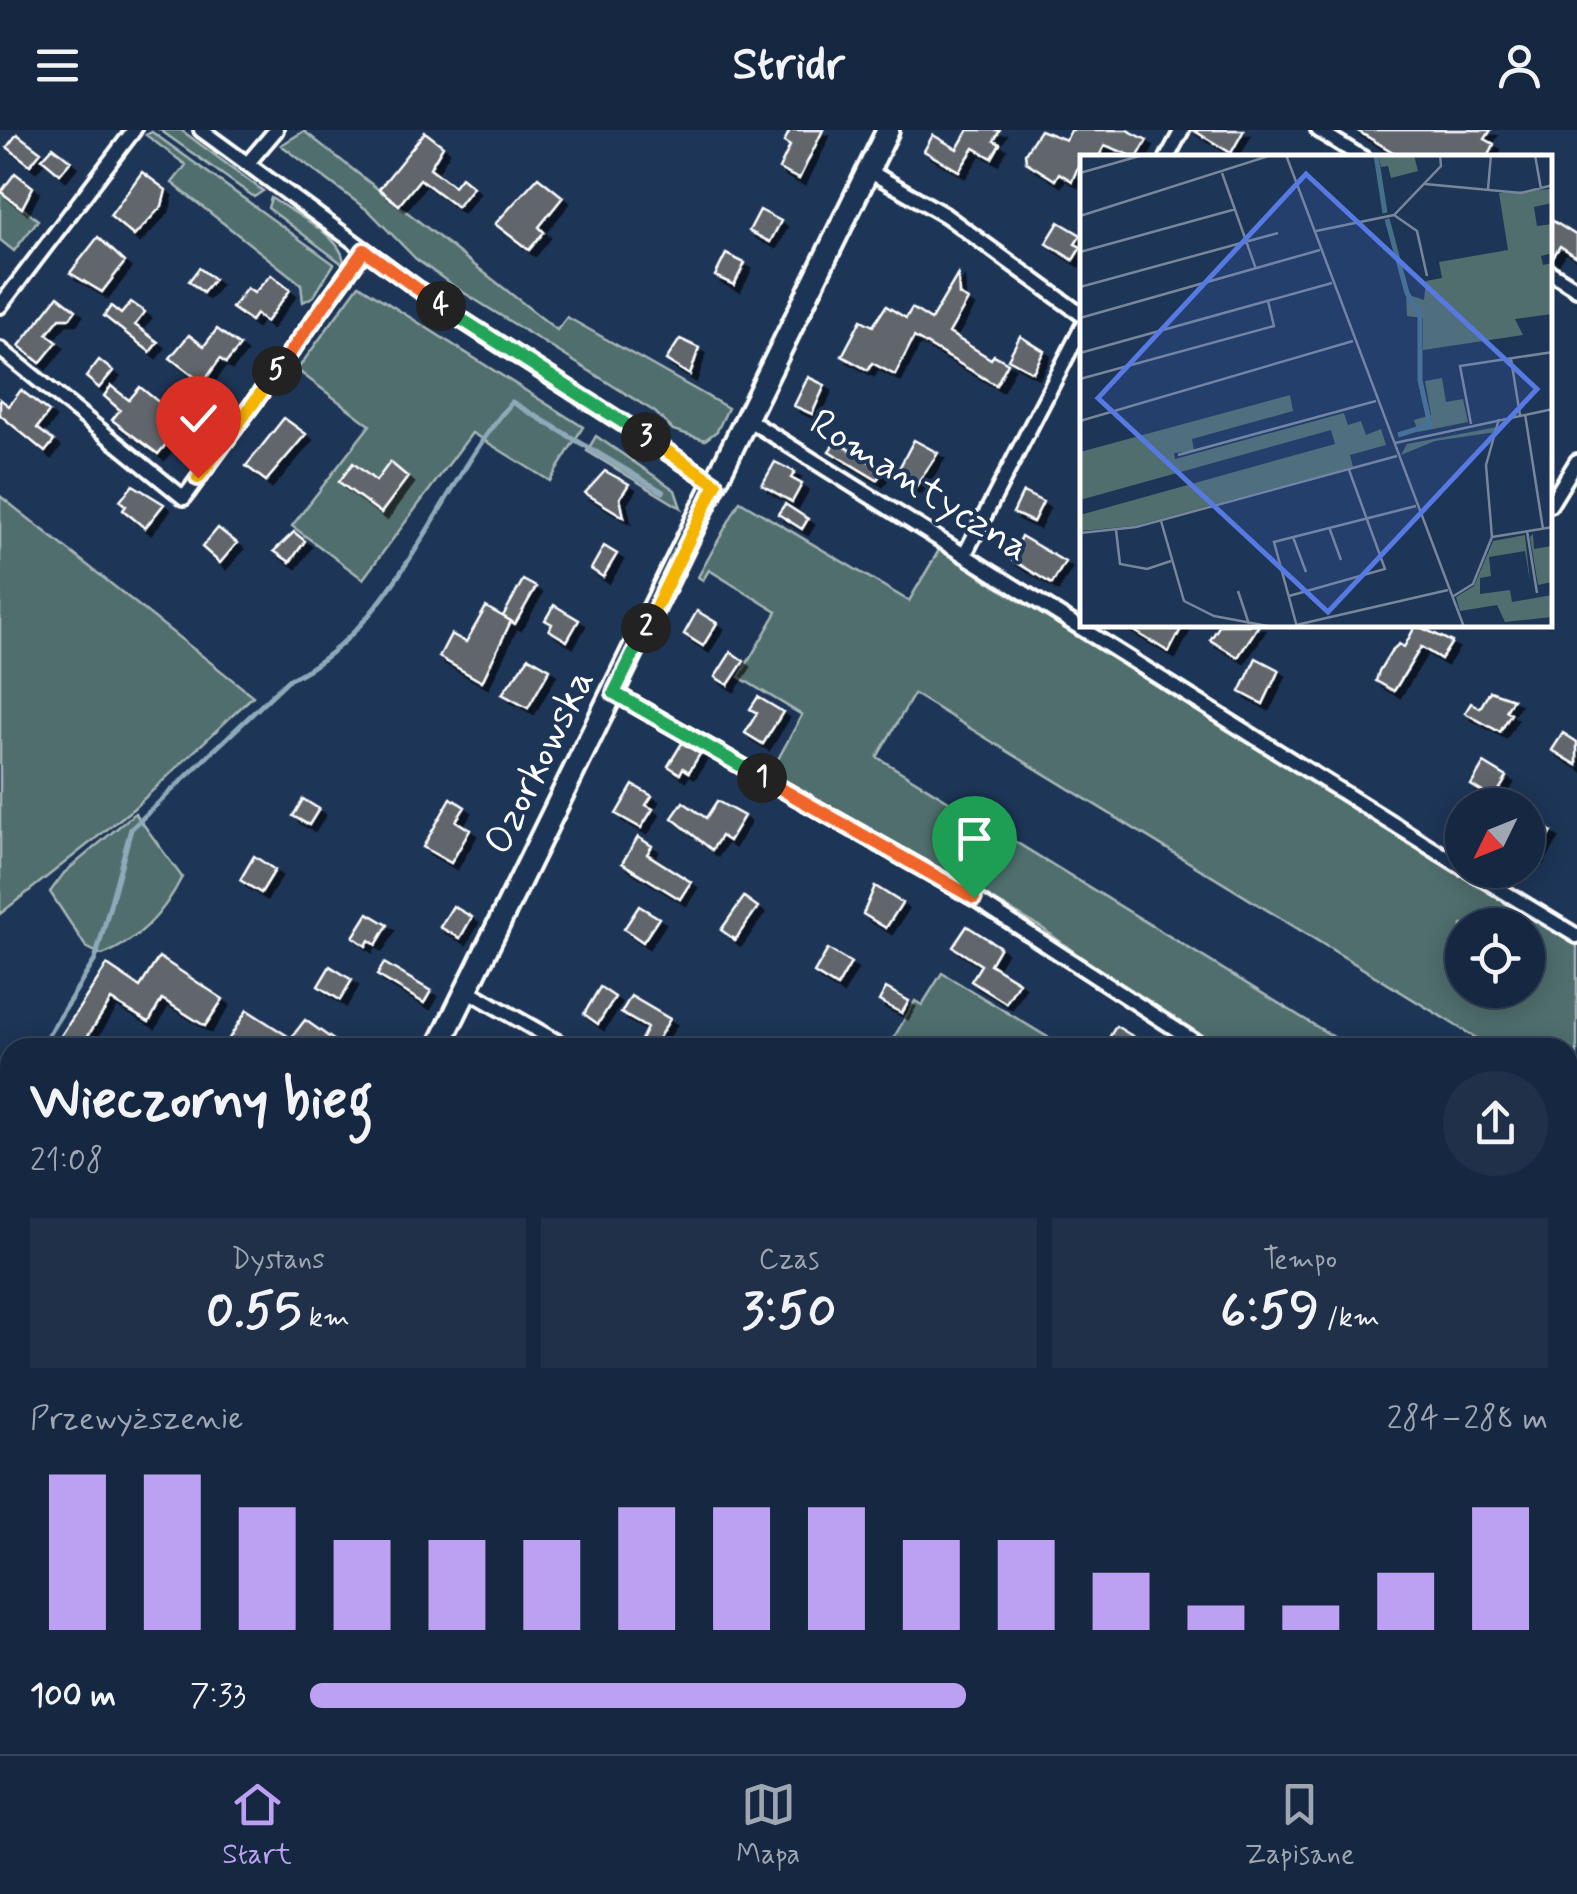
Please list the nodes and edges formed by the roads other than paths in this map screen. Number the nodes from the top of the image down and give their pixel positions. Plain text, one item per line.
1 (134, 130) edge
2 (201, 130) edge
3 (276, 130) edge
4 (888, 130) edge
5 (1182, 130) edge
6 (1318, 130) edge
7 (1169, 155) edge
8 (1359, 155) edge
9 (247, 164) junction
10 (868, 171) junction
11 (364, 250) junction
12 (1552, 273) edge
13 (1577, 289) edge
14 (0, 306) edge
15 (1080, 314) edge
16 (1080, 331) edge
17 (0, 349) edge
18 (747, 419) junction
19 (1577, 461) edge
20 (716, 484) junction
21 (1552, 502) edge
22 (966, 552) junction
23 (1080, 624) edge
24 (1086, 628) edge
25 (614, 693) junction
26 (1445, 855) edge
27 (1498, 888) edge
28 (1577, 936) edge
29 (467, 990) junction
30 (443, 1038) edge
31 (551, 1038) edge
32 (1190, 1038) edge

1 - 14 street
2 - 9 street
3 - 9 street
4 - 10 main road, Ozorkowska
5 - 7 street
6 - 8 street
9 - 11 street
10 - 15 street
10 - 18 main road, Ozorkowska
11 - 17 street
11 - 20 street
12 - 13 street
16 - 22 street
18 - 20 main road, Ozorkowska
18 - 22 street, Romantyczna
19 - 21 street
20 - 25 main road, Ozorkowska
22 - 23 street, Romantyczna
24 - 26 street, Romantyczna
25 - 29 main road, Ozorkowska
25 - 32 street
27 - 28 street, Romantyczna
29 - 30 main road, Ozorkowska
29 - 31 street

